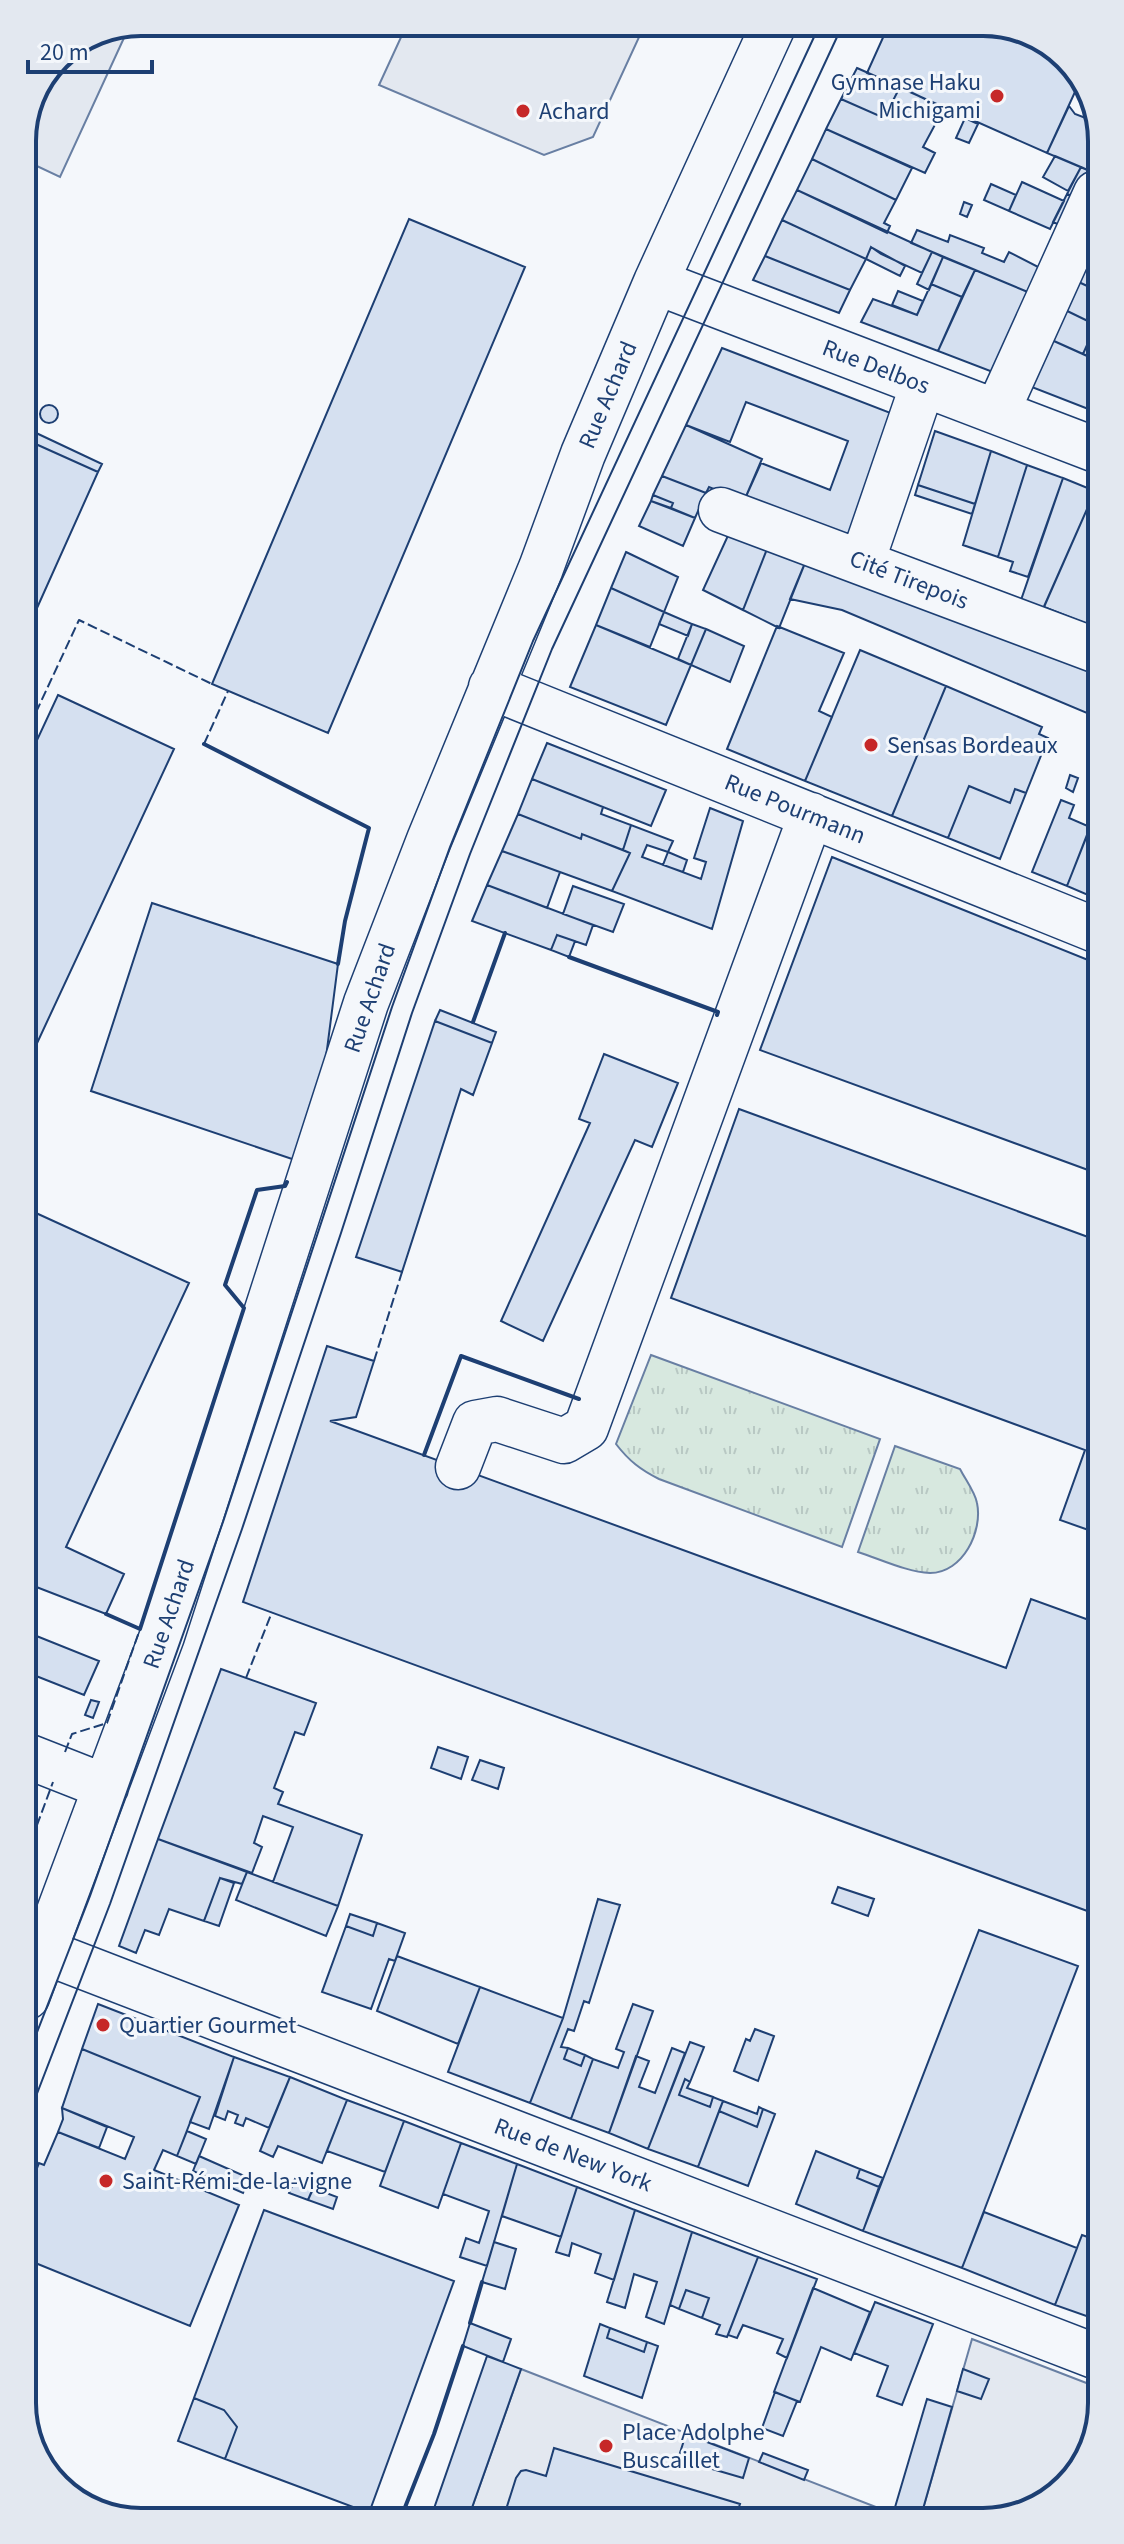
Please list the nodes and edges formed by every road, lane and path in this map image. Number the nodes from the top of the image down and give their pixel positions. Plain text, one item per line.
1 (769, 36) edge
2 (1088, 211) edge
3 (656, 282) junction
4 (923, 384) junction
5 (997, 412) junction
6 (1088, 447) edge
7 (721, 510) dead end
8 (862, 562) junction
9 (1088, 648) edge
10 (491, 687) junction
11 (811, 815) junction
12 (1088, 927) edge
13 (458, 1467) dead end
14 (36, 1760) edge
15 (106, 1787) junction
16 (45, 1952) junction
17 (36, 1974) edge
18 (1088, 2354) edge

1 - 3 street, Rue Achard
2 - 5 street
3 - 4 street, Rue Delbos
3 - 10 street, Rue Achard
4 - 5 street, Rue Delbos
4 - 8 street
5 - 6 street, Rue Delbos
7 - 8 street, Cité Tirepois
8 - 9 street, Cité Tirepois
10 - 11 street, Rue Pourmann
10 - 15 street, Rue Achard
11 - 12 street, Rue Pourmann
11 - 13 street
14 - 15 street
15 - 16 street, Rue Achard
16 - 17 street, Rue Achard
16 - 18 street, Rue de New York

